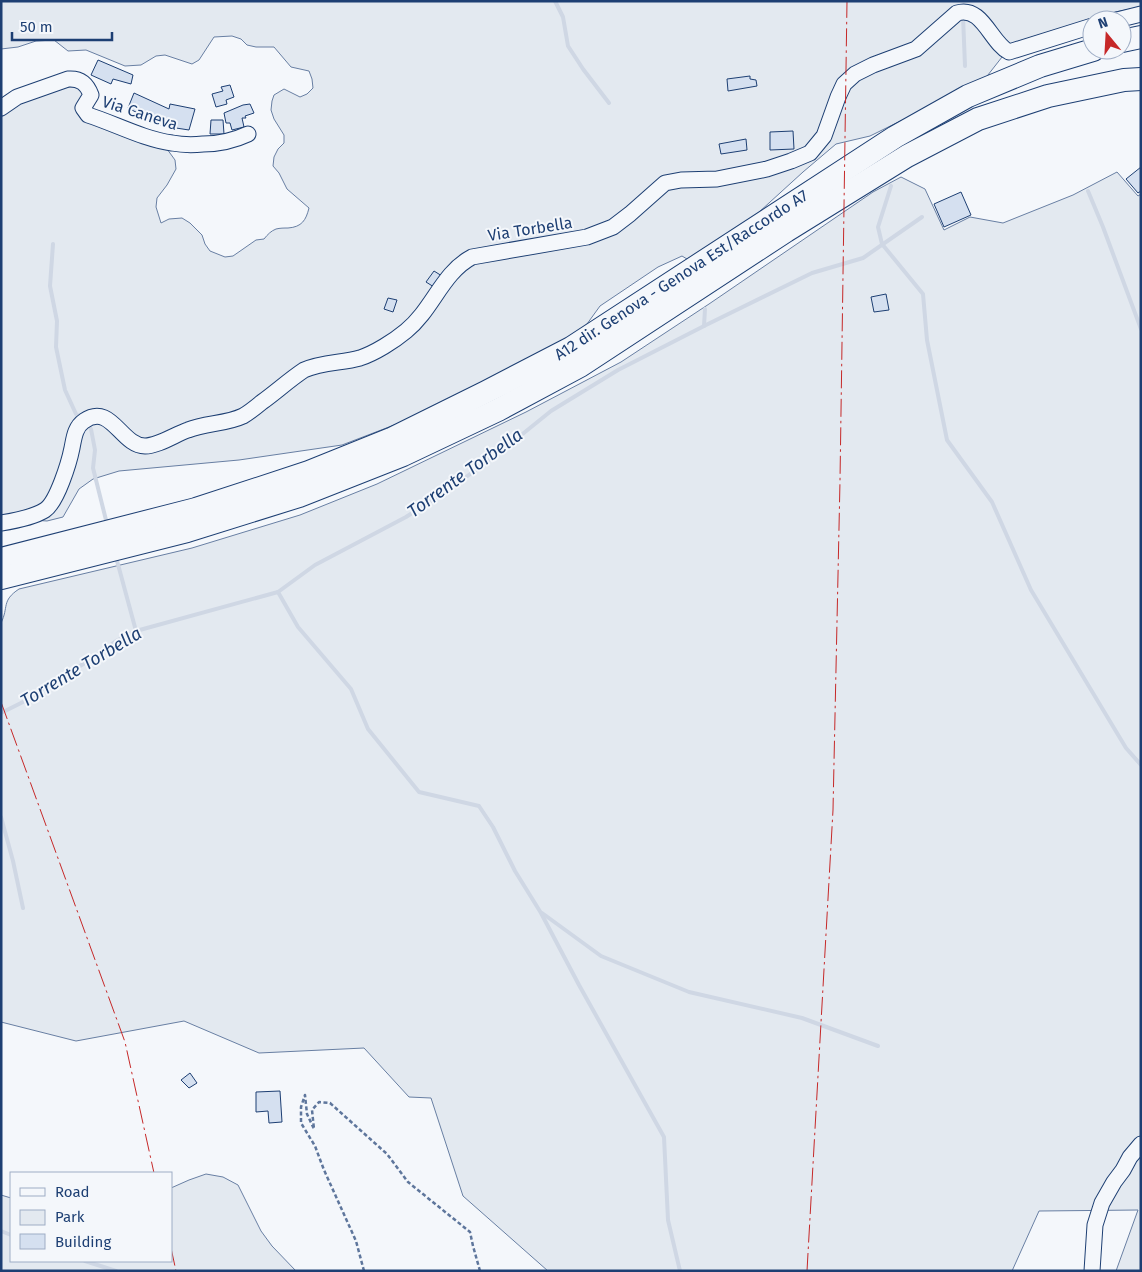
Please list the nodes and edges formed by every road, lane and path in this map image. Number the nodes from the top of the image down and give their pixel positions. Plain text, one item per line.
1 (1082, 29) edge
2 (1082, 53) edge
3 (1141, 78) edge
4 (1, 108) edge
5 (248, 134) dead end
6 (1, 523) edge
7 (1, 558) edge
8 (1, 578) edge
9 (1141, 1144) edge
10 (364, 1271) edge
11 (480, 1271) edge
12 (1092, 1271) edge

1 - 6 street, Via Torbella
2 - 7 highway, A12 dir. Genova - Genova Est/Raccordo A7
3 - 8 highway
4 - 5 street, Via Caneva
9 - 12 street
10 - 11 path

